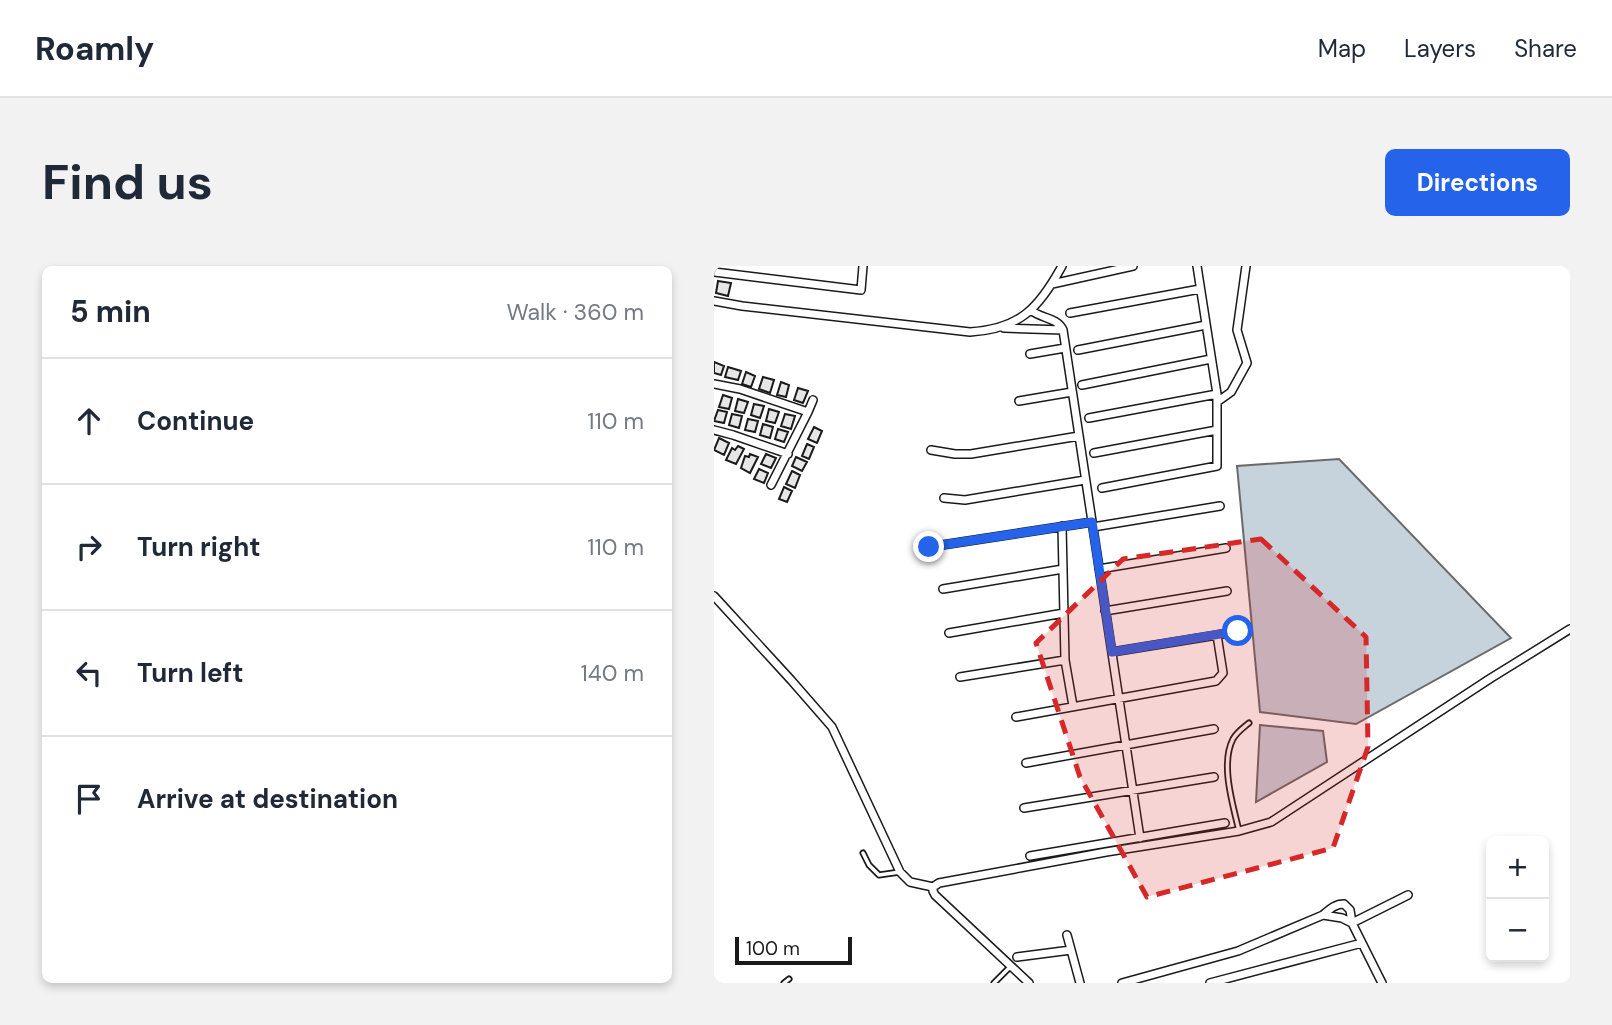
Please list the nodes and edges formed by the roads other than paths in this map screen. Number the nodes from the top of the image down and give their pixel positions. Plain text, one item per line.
1 (863, 266) edge
2 (1062, 266) edge
3 (1133, 266) edge
4 (1197, 266) edge
5 (1246, 266) edge
6 (734, 270) edge
7 (714, 272) edge
8 (1052, 284) junction
9 (1200, 289) junction
10 (714, 301) edge
11 (1031, 310) junction
12 (1070, 313) dead end
13 (1206, 325) junction
14 (1000, 328) junction
15 (1062, 330) junction
16 (1065, 348) junction
17 (1078, 350) dead end
18 (1030, 354) dead end
19 (1211, 359) junction
20 (714, 384) edge
21 (1082, 385) dead end
22 (1072, 392) junction
23 (1217, 398) junction
24 (813, 400) dead end
25 (1019, 401) dead end
26 (808, 412) junction
27 (1088, 418) dead end
28 (714, 430) edge
29 (1217, 430) junction
30 (1079, 436) junction
31 (931, 450) dead end
32 (1094, 453) dead end
33 (788, 454) junction
34 (1085, 480) junction
35 (771, 485) dead end
36 (1102, 488) dead end
37 (944, 498) dead end
38 (1220, 506) dead end
39 (1092, 524) junction
40 (1062, 526) junction
41 (929, 547) dead end
42 (1226, 548) dead end
43 (1063, 569) junction
44 (1099, 569) junction
45 (943, 589) dead end
46 (1227, 591) dead end
47 (714, 596) edge
48 (1105, 611) junction
49 (1064, 613) junction
50 (1570, 629) edge
51 (1238, 631) dead end
52 (948, 633) dead end
53 (1217, 635) junction
54 (1112, 652) junction
55 (1065, 660) junction
56 (960, 677) dead end
57 (1119, 698) junction
58 (1073, 706) junction
59 (1016, 717) dead end
60 (1249, 723) dead end
61 (1214, 729) dead end
62 (1126, 744) junction
63 (1026, 763) dead end
64 (1214, 777) dead end
65 (1133, 790) junction
66 (1024, 808) dead end
67 (1225, 823) dead end
68 (1239, 831) junction
69 (1140, 838) junction
70 (863, 853) dead end
71 (1030, 856) dead end
72 (898, 873) junction
73 (933, 887) junction
74 (1408, 895) dead end
75 (1323, 915) junction
76 (1352, 923) junction
77 (1067, 935) dead end
78 (1362, 943) junction
79 (1071, 950) junction
80 (1017, 957) dead end
81 (1011, 966) junction
82 (789, 979) dead end
83 (995, 982) edge
84 (784, 983) edge
85 (1029, 983) edge
86 (1080, 983) edge
87 (1122, 983) edge
88 (1210, 983) edge
89 (1382, 983) edge

1 - 6 street
2 - 8 street
3 - 8 street
4 - 9 street
5 - 23 street
6 - 7 street
8 - 11 street
9 - 12 street
9 - 13 street
10 - 14 street
11 - 14 street
11 - 15 street
13 - 17 street
13 - 19 street
14 - 15 street
15 - 16 street
16 - 18 street
16 - 22 street
19 - 21 street
19 - 23 street
20 - 26 street
22 - 25 street
22 - 30 street
23 - 27 street
23 - 29 street
24 - 26 street
26 - 33 street
28 - 33 street
29 - 32 street
29 - 36 street
30 - 31 street
30 - 34 street
33 - 35 street
34 - 37 street
34 - 39 street
38 - 39 street
39 - 40 street
39 - 44 street
40 - 41 street
40 - 43 street
42 - 44 street
43 - 45 street
43 - 49 street
44 - 48 street
46 - 48 street
47 - 72 street
48 - 54 street
49 - 52 street
49 - 55 street
50 - 68 street
51 - 53 street
53 - 54 street
53 - 57 street
54 - 57 street
55 - 56 street
55 - 58 street
57 - 58 street
57 - 62 street
58 - 59 street
60 - 68 lane
61 - 62 street
62 - 63 street
62 - 65 street
64 - 65 street
65 - 66 street
65 - 69 street
67 - 69 street
68 - 73 street
69 - 71 street
70 - 72 lane
72 - 73 street
73 - 81 street
74 - 76 street
75 - 76 street
75 - 76 street
75 - 87 street
76 - 78 street
77 - 79 street
78 - 88 street
78 - 89 street
79 - 80 street
79 - 86 street
81 - 83 lane
81 - 85 street
82 - 84 lane

